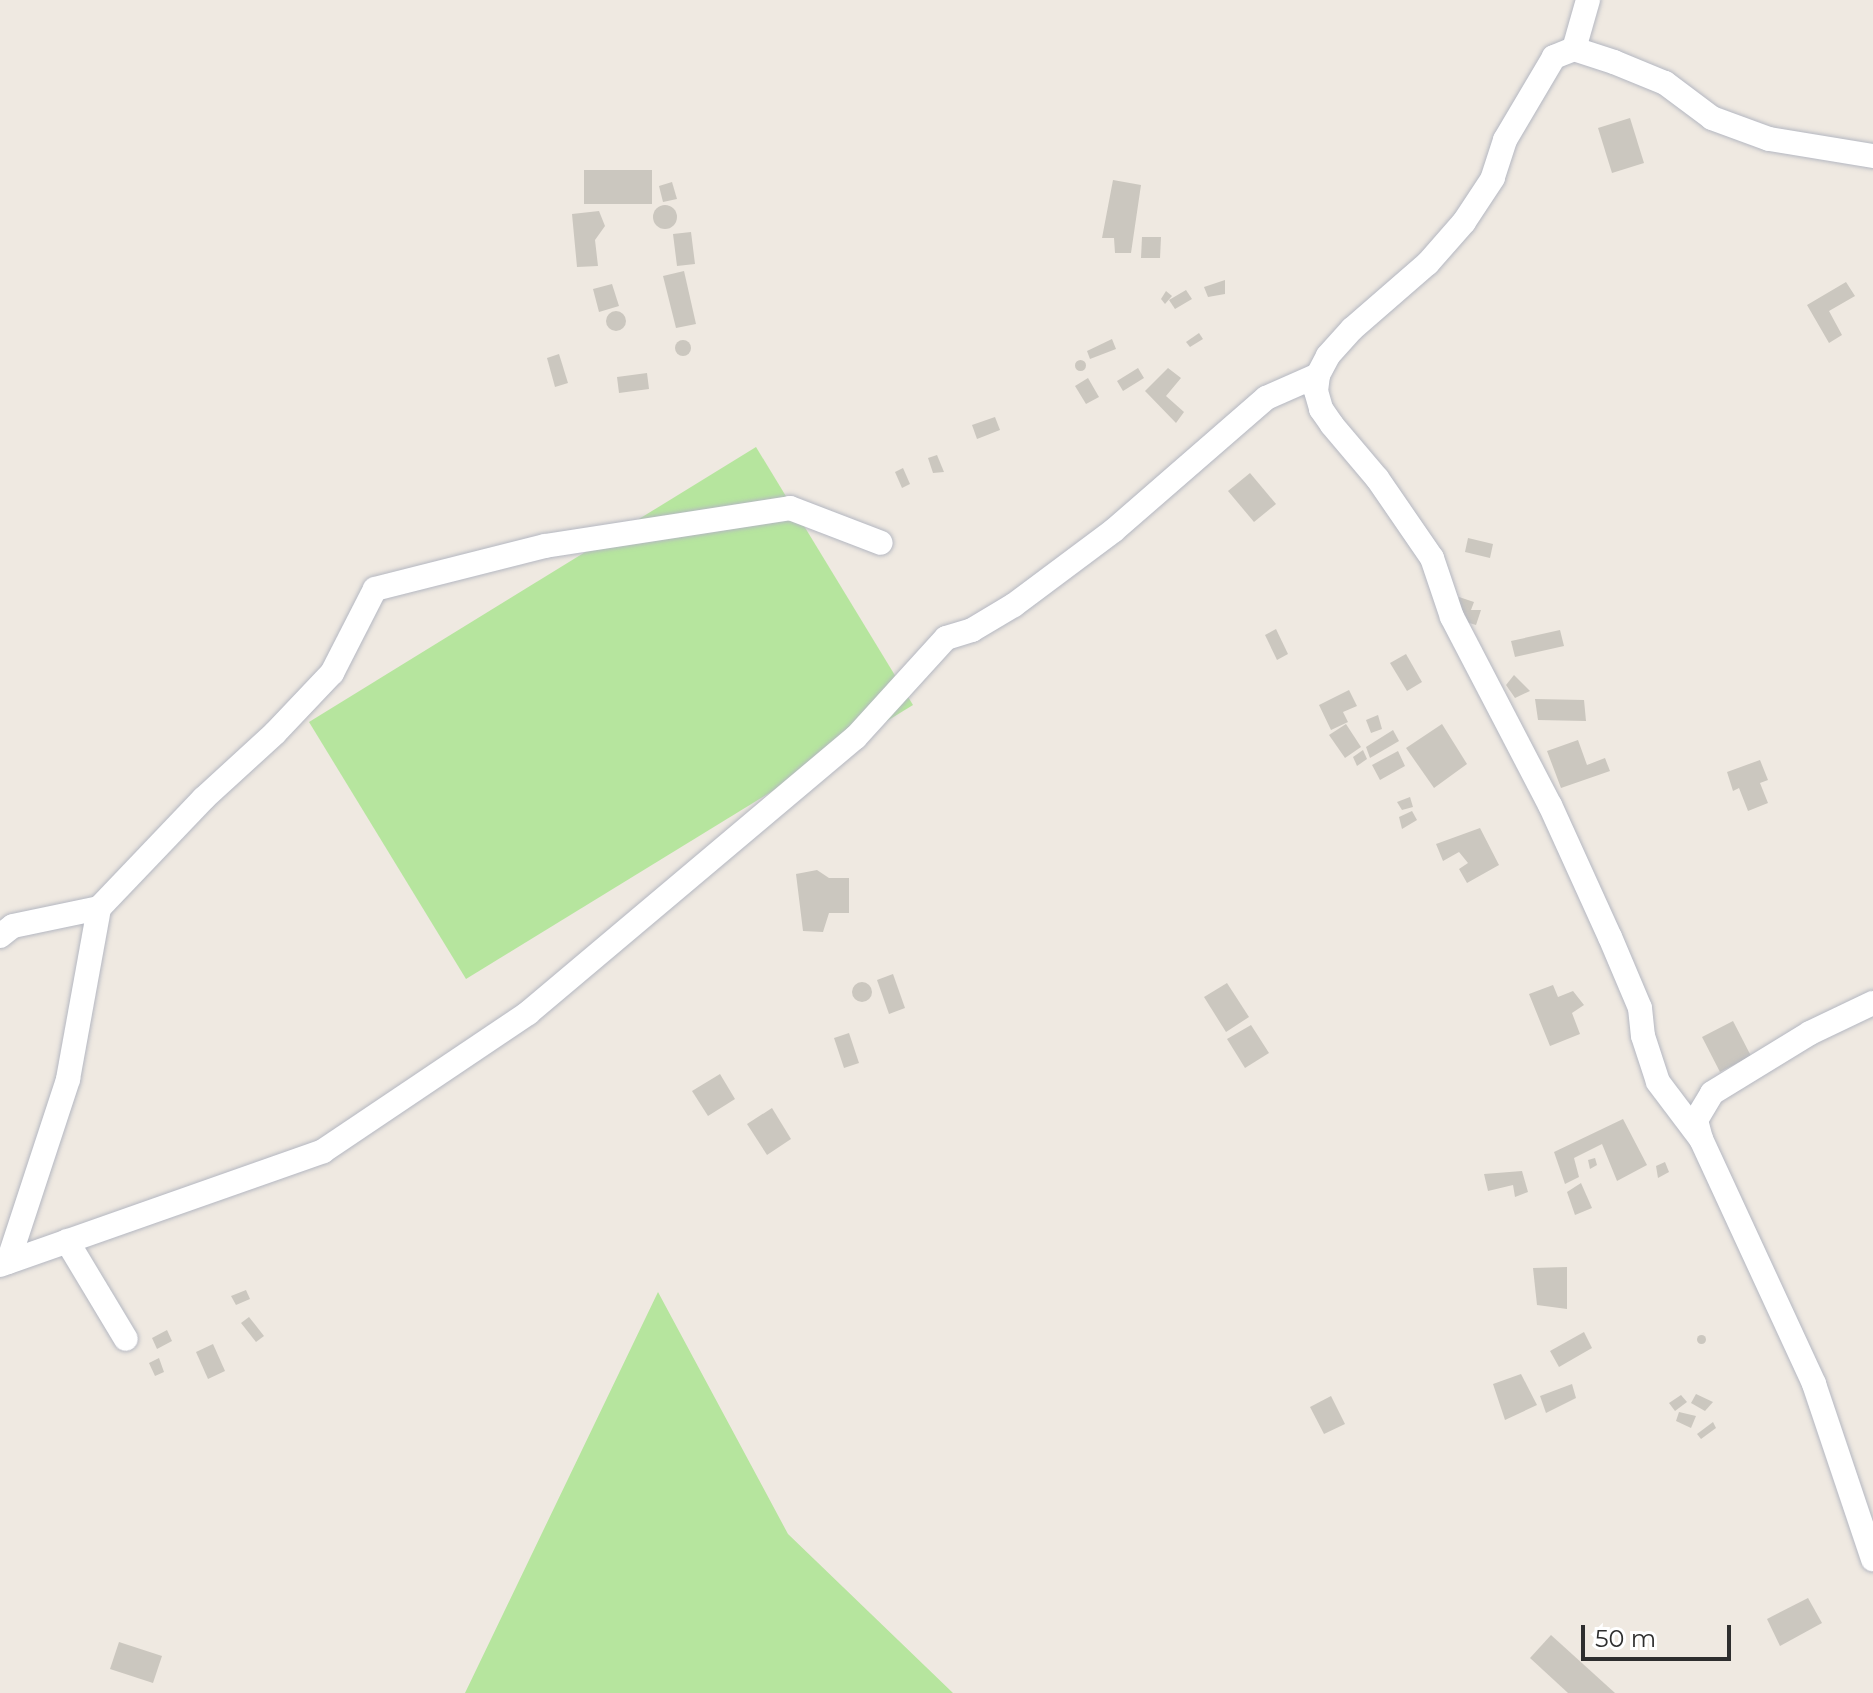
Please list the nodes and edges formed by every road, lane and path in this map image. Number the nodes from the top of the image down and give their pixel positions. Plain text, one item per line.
1 (1588, 0) edge
2 (1574, 49) junction
3 (1873, 156) edge
4 (1318, 375) junction
5 (881, 543) dead end
6 (99, 908) junction
7 (0, 936) edge
8 (1873, 1003) edge
9 (1701, 1139) junction
10 (67, 1241) junction
11 (4, 1263) edge
12 (126, 1339) dead end
13 (1873, 1559) edge

1 - 2 street
2 - 3 street
2 - 4 street
4 - 9 street
4 - 10 street
5 - 6 street
6 - 7 street
6 - 11 street
8 - 9 street
9 - 13 street
10 - 11 street
10 - 12 street

